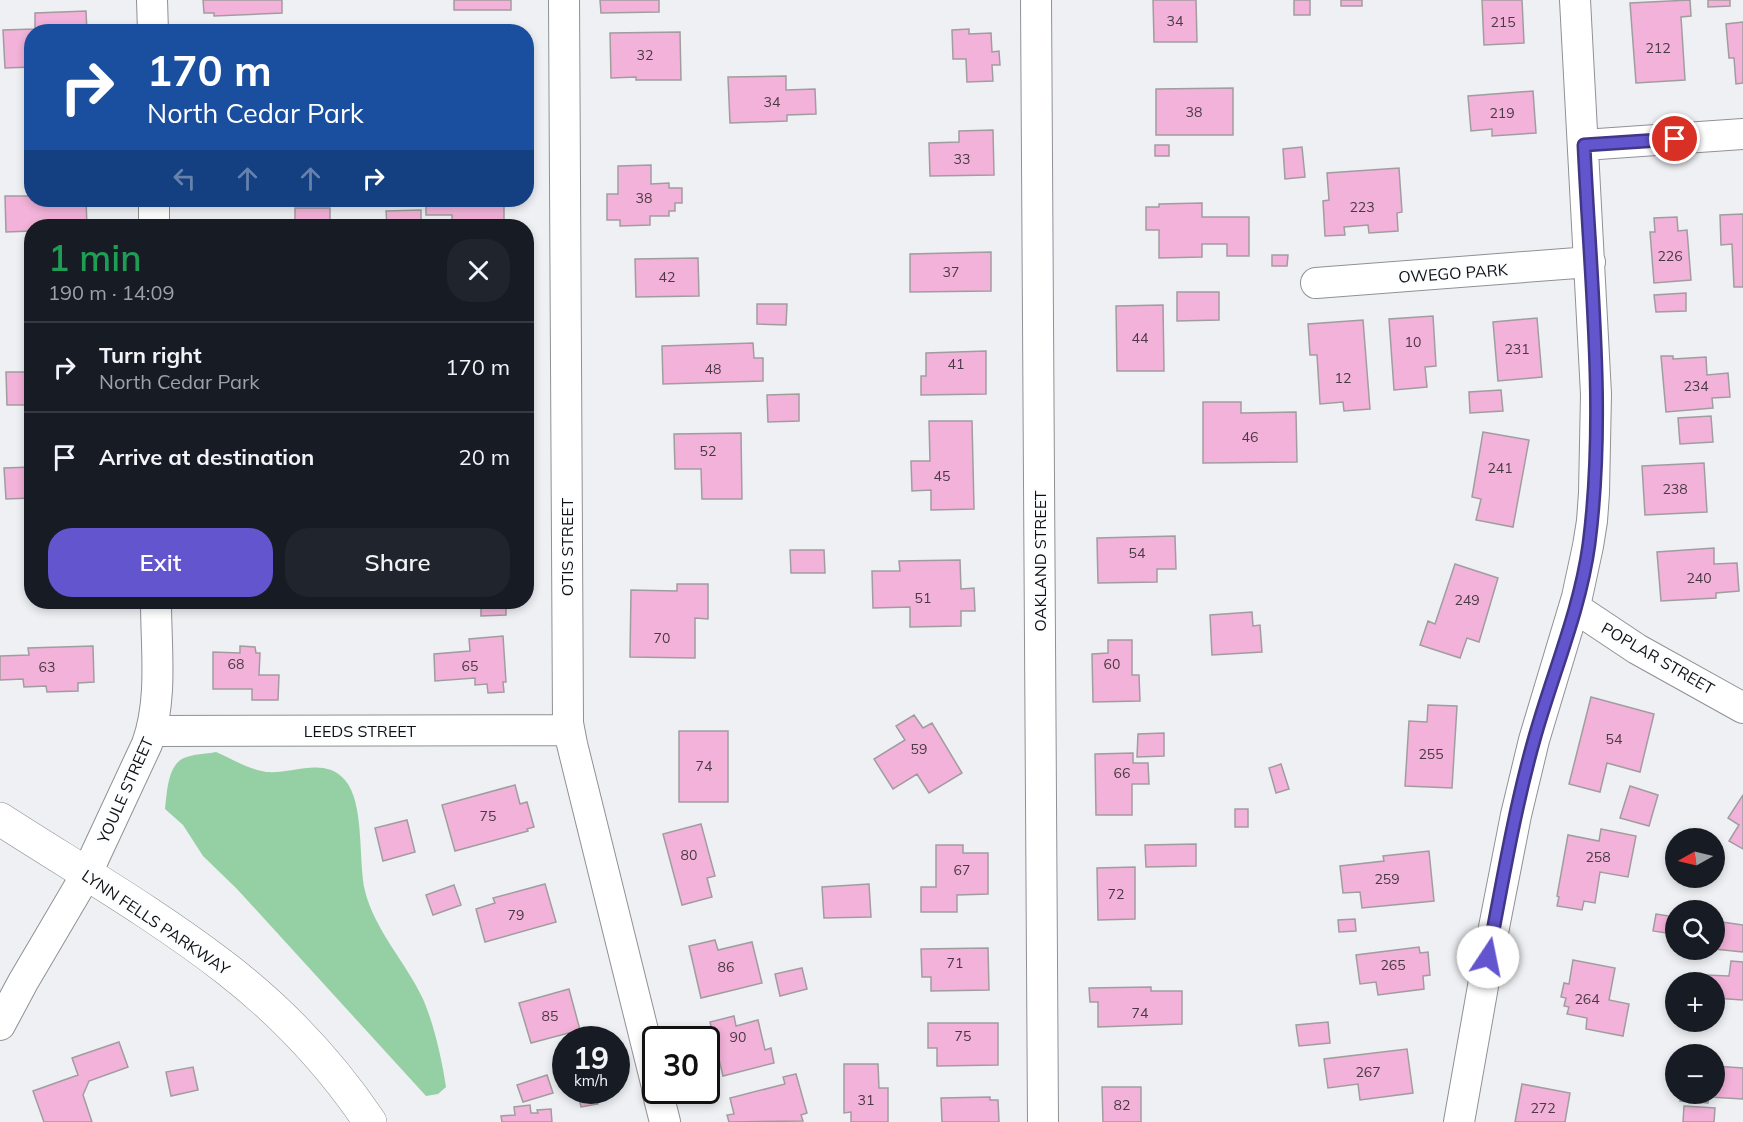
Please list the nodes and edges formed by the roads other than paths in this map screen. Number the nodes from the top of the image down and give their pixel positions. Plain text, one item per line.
1 (153, 0) edge
2 (564, 0) edge
3 (1036, 0) edge
4 (1575, 0) edge
5 (153, 24) edge
6 (1743, 134) edge
7 (1584, 145) junction
8 (1590, 262) junction
9 (1316, 283) dead end
10 (1574, 607) junction
11 (156, 609) edge
12 (1743, 708) edge
13 (569, 730) junction
14 (152, 731) junction
15 (0, 819) edge
16 (86, 875) junction
17 (0, 1025) edge
18 (642, 1026) edge
19 (660, 1104) edge
20 (370, 1122) edge
21 (665, 1122) edge
22 (1043, 1122) edge
23 (1459, 1122) edge

1 - 5 street
2 - 13 street, OTIS STREET
3 - 22 street, OAKLAND STREET
4 - 7 street
6 - 7 street
7 - 8 street
8 - 9 street, OWEGO PARK
8 - 10 street
10 - 12 street, POPLAR STREET
10 - 23 street
11 - 14 street, YOULE STREET
13 - 14 street, LEEDS STREET
13 - 18 street, OTIS STREET
14 - 16 street, YOULE STREET
15 - 16 main road, LYNN FELLS PARKWAY
16 - 17 street, YOULE STREET
16 - 20 main road, LYNN FELLS PARKWAY
19 - 21 street

